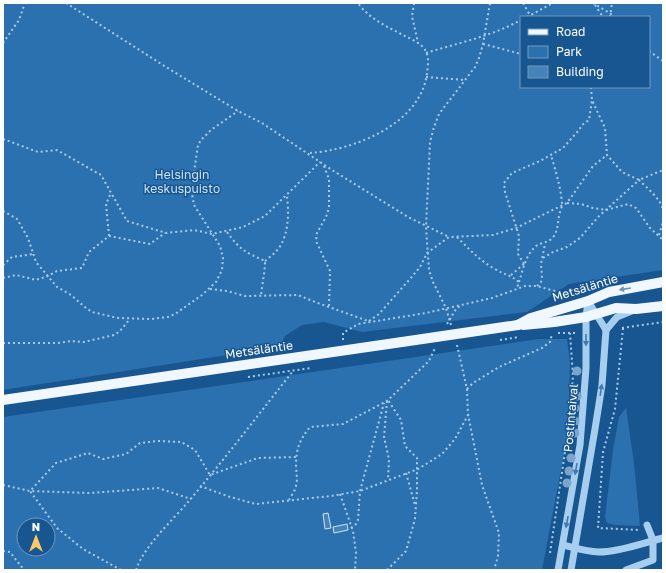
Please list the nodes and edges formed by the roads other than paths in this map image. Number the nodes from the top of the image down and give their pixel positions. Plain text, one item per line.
1 (663, 282) edge
2 (588, 301) junction
3 (663, 306) edge
4 (636, 309) junction
5 (597, 314) junction
6 (586, 317) junction
7 (518, 325) junction
8 (606, 330) junction
9 (3, 400) edge
10 (648, 528) road end
11 (663, 538) edge
12 (653, 540) junction
13 (562, 545) junction
14 (576, 548) junction
15 (558, 570) edge
16 (572, 570) edge
17 (626, 570) edge

1 -> 2 main road, Metsäläntie
2 - 5 street
2 - 6 street, Postintaival
2 - 7 main road, Metsäläntie
3 - 4 main road, Metsäläntie
4 - 5 main road, Metsäläntie
4 - 8 street
5 - 6 main road, Metsäläntie
5 - 8 street
6 - 7 main road, Metsäläntie
6 -> 13 street, Postintaival
7 - 9 main road, Metsäläntie, bridge
14 -> 8 street, Postintaival
10 - 12 street
11 - 12 street
12 - 14 street
12 - 17 street
13 - 14 street
13 - 15 street, Postintaival
14 - 16 street, Postintaival

